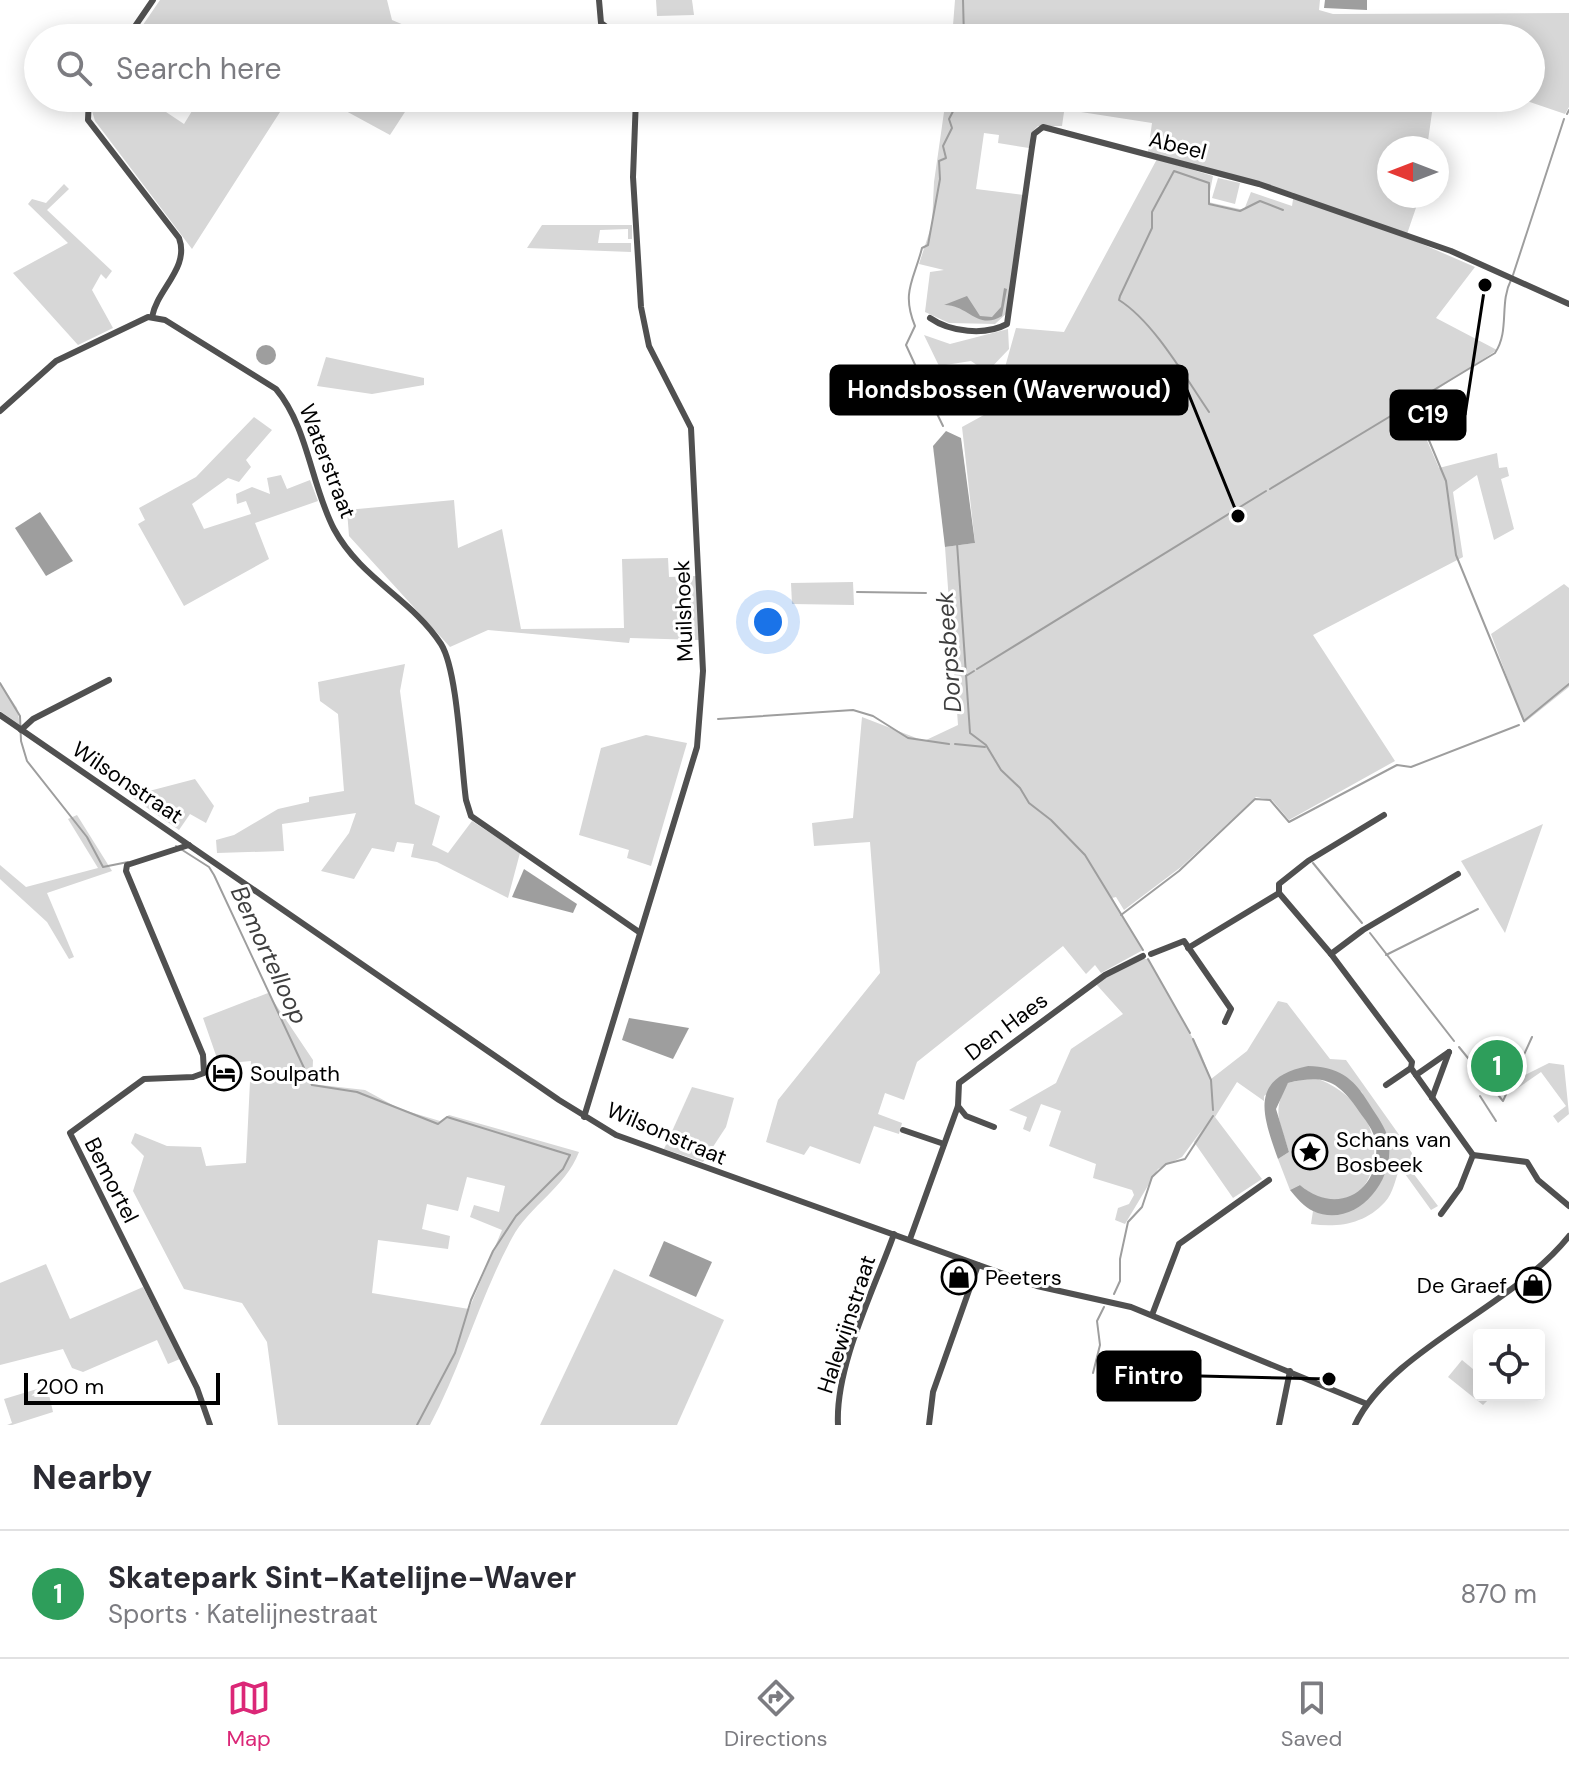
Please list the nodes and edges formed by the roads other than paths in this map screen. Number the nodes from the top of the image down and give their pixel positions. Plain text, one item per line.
1 (153, 0) edge
2 (599, 0) edge
3 (137, 24) edge
4 (602, 24) edge
5 (88, 112) edge
6 (636, 112) edge
7 (1569, 304) edge
8 (152, 317) junction
9 (930, 318) dead end
10 (0, 411) edge
11 (109, 680) dead end
12 (0, 715) edge
13 (21, 730) junction
14 (1384, 815) dead end
15 (189, 845) junction
16 (1458, 874) dead end
17 (1279, 893) junction
18 (639, 932) junction
19 (1188, 948) junction
20 (1151, 954) dead end
21 (1331, 954) junction
22 (1143, 956) dead end
23 (1225, 1022) dead end
24 (1411, 1068) junction
25 (1416, 1075) junction
26 (1386, 1085) dead end
27 (1432, 1098) junction
28 (958, 1106) junction
29 (584, 1117) junction
30 (994, 1127) dead end
31 (903, 1130) dead end
32 (944, 1144) junction
33 (1473, 1155) junction
34 (1269, 1180) dead end
35 (1569, 1206) edge
36 (1441, 1214) dead end
37 (894, 1234) junction
38 (1569, 1236) edge
39 (910, 1239) junction
40 (978, 1265) junction
41 (1152, 1315) junction
42 (1290, 1371) junction
43 (1367, 1404) junction
44 (210, 1425) edge
45 (838, 1425) edge
46 (929, 1425) edge
47 (1279, 1425) edge
48 (1355, 1425) edge

1 - 3 street
2 - 4 street
5 - 8 street
6 - 18 street, Muilshoek
7 - 9 street, Abeel
8 - 10 street
8 - 18 street, Waterstraat
11 - 13 street
12 - 13 street, Wilsonstraat
13 - 15 street, Wilsonstraat
14 - 17 street
15 - 29 street, Wilsonstraat
15 - 44 street, Bemortel
16 - 21 street
17 - 19 street
17 - 21 street
18 - 29 street, Muilshoek
19 - 20 street
19 - 23 street
21 - 24 street
22 - 28 street, Den Haes
24 - 25 street
24 - 26 street
25 - 27 street
25 - 27 street
27 - 33 street
28 - 30 street
28 - 32 street, Den Haes
29 - 37 street, Wilsonstraat
31 - 32 street
32 - 39 street, Den Haes
33 - 35 street
33 - 36 street
34 - 41 street
37 - 39 street, Wilsonstraat
37 - 45 street, Halewijnstraat
38 - 43 street
39 - 40 street, Wilsonstraat
40 - 41 street, Wilsonstraat
40 - 46 street
41 - 42 street, Wilsonstraat
42 - 43 street, Wilsonstraat
42 - 47 street
43 - 48 street

